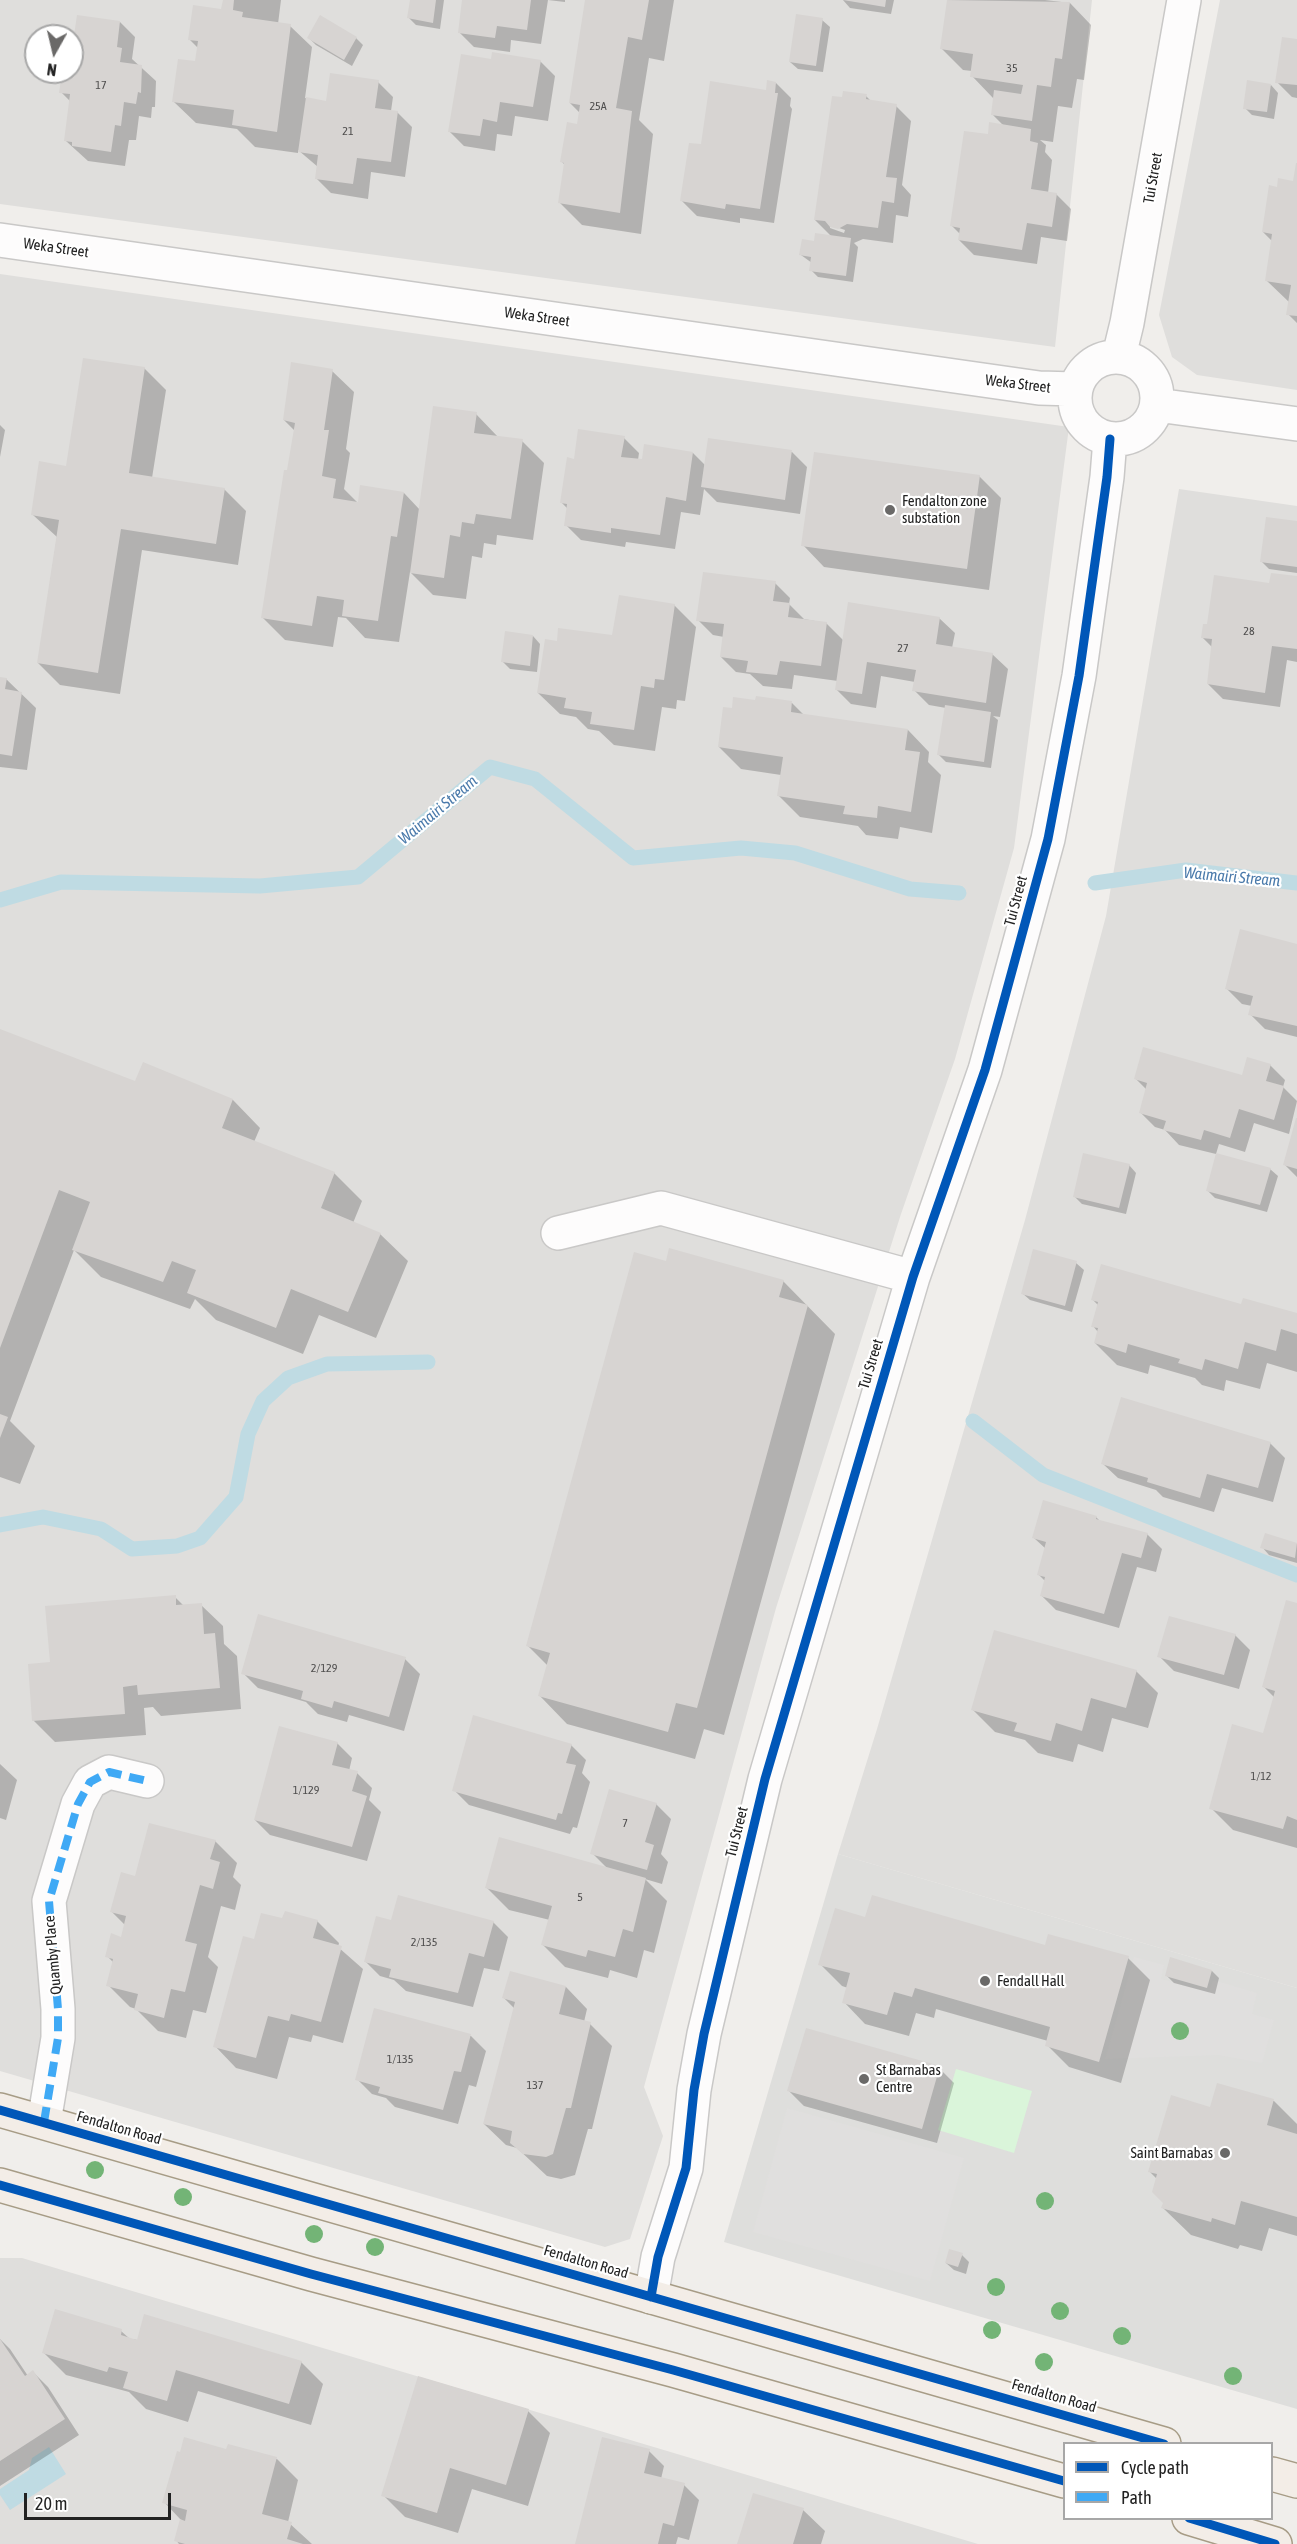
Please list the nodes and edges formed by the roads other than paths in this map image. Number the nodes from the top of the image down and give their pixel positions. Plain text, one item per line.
1 (1185, 0) edge
2 (0, 240) edge
3 (1119, 356) junction
4 (1075, 389) junction
5 (1157, 405) junction
6 (1297, 424) edge
7 (1110, 439) junction
8 (558, 1233) dead end
9 (913, 1277) junction
10 (147, 1781) dead end
11 (0, 2110) edge
12 (44, 2122) junction
13 (0, 2185) edge
14 (651, 2297) junction
15 (1157, 2442) edge
16 (1273, 2474) edge
17 (1063, 2480) edge
18 (1297, 2481) edge
19 (1196, 2520) edge
20 (1275, 2544) edge

1 - 3 street, Tui Street
2 - 4 street, Weka Street
3 - 4 street
3 - 5 street
4 - 7 street
5 - 6 street
5 - 7 street
7 - 9 street, Tui Street
8 - 9 street
9 - 14 street, Tui Street
10 - 12 street, Quamby Place
11 - 12 main road, Fendalton Road
12 - 14 main road, Fendalton Road
13 - 17 main road
14 - 15 main road, Fendalton Road
16 - 18 main road
19 - 20 main road

